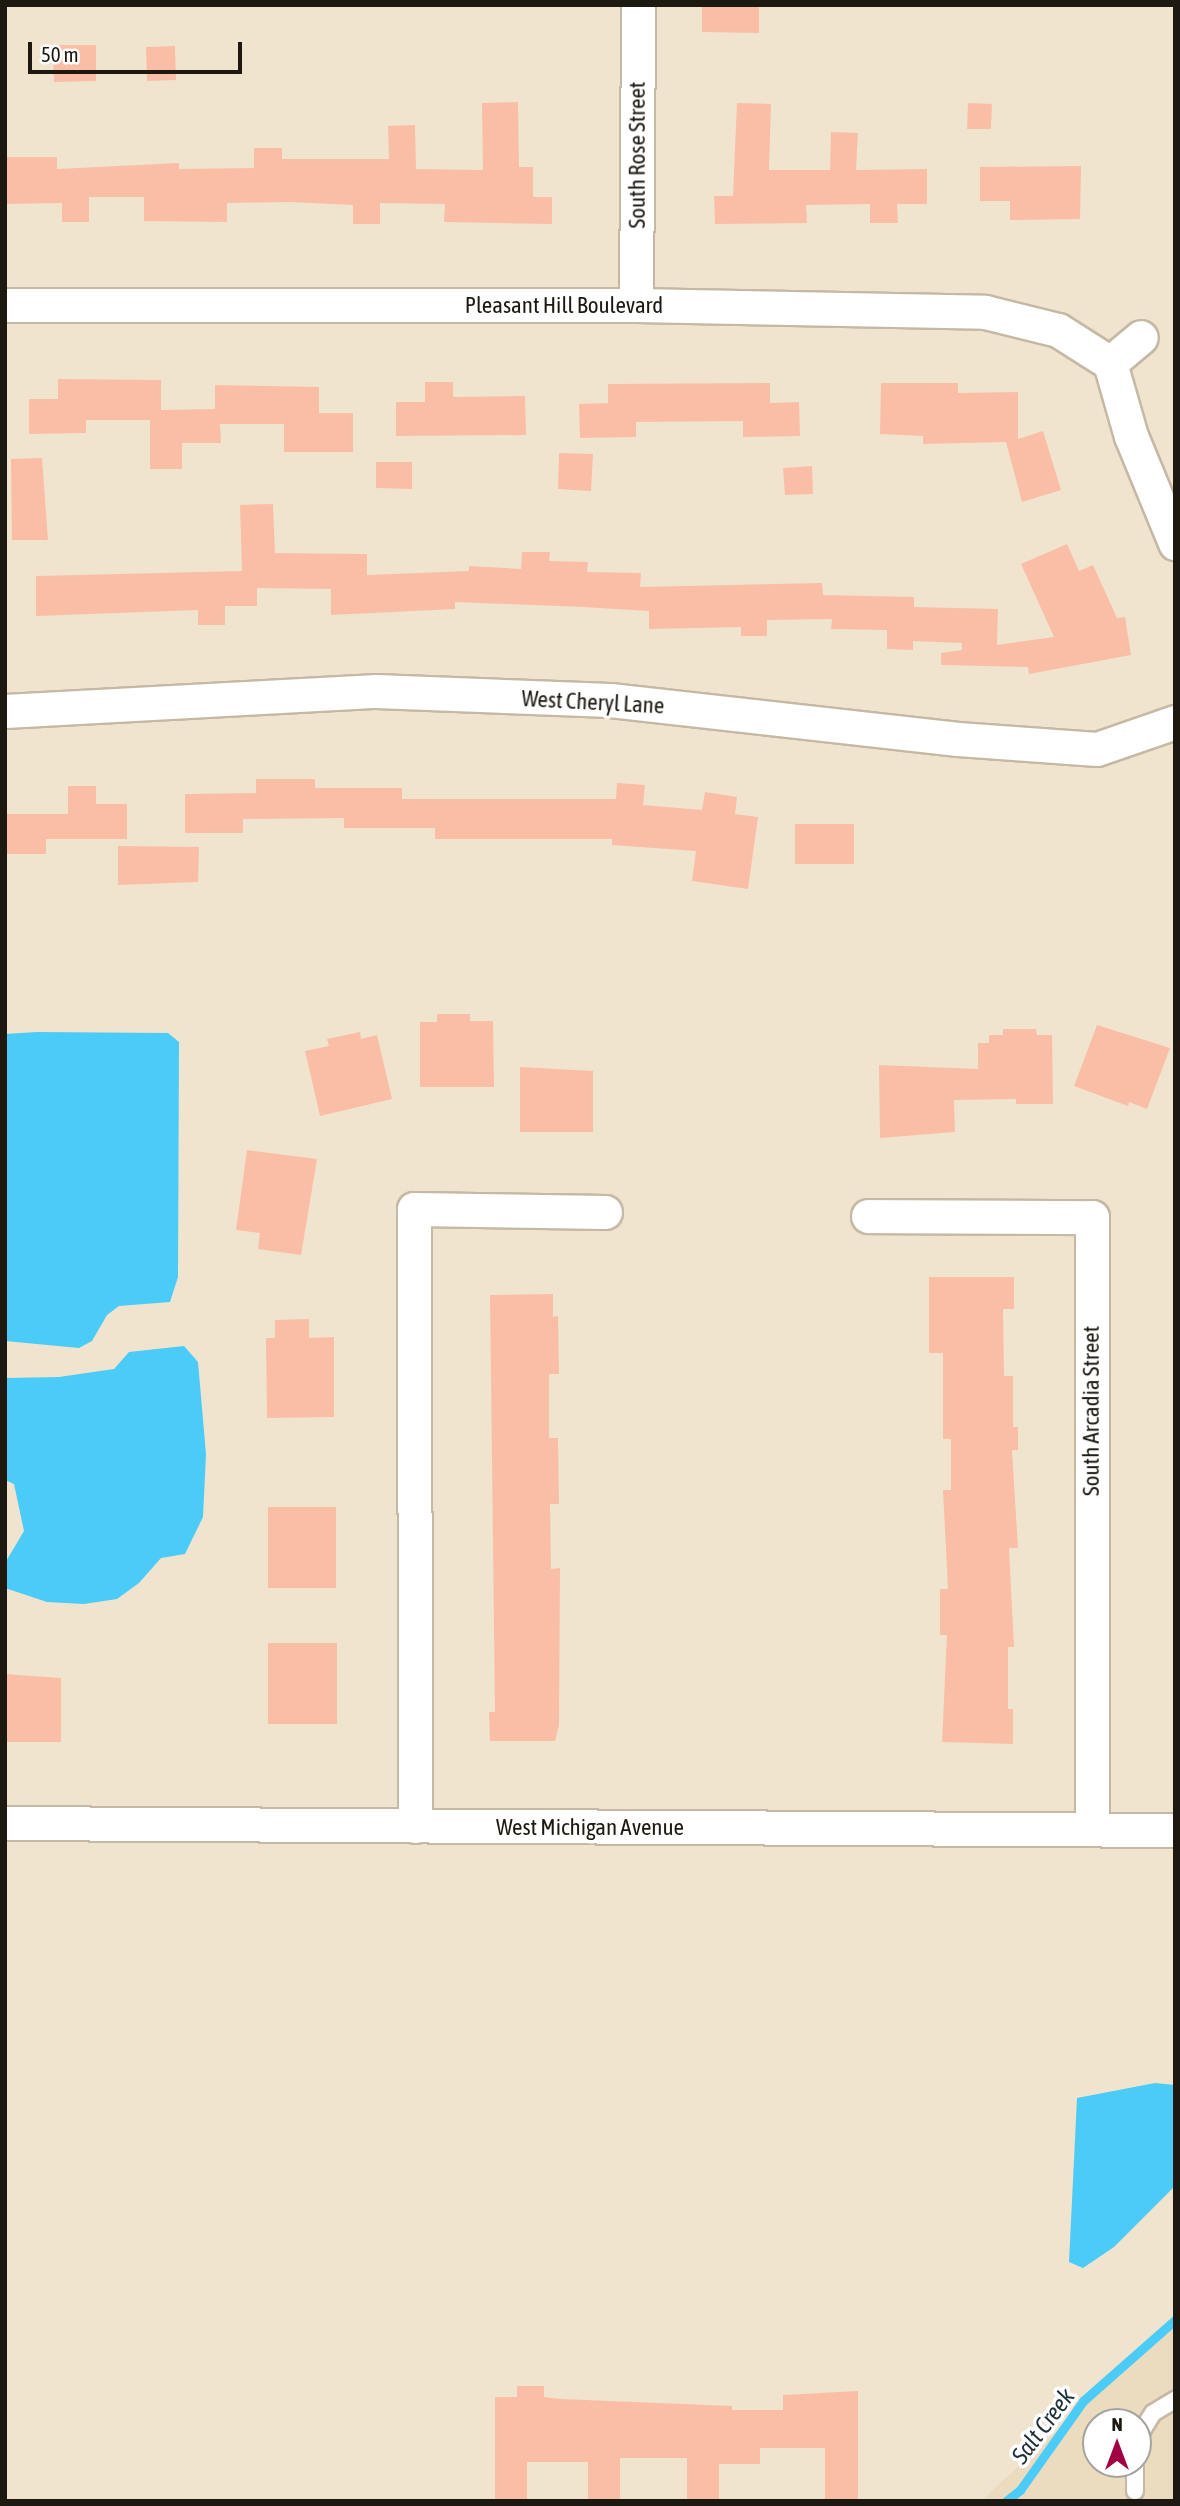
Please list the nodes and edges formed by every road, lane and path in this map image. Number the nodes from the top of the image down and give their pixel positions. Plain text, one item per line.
1 (638, 5) edge
2 (5, 304) edge
3 (636, 304) junction
4 (1141, 337) dead end
5 (1111, 363) junction
6 (1175, 543) edge
7 (5, 710) edge
8 (1175, 722) edge
9 (605, 1212) dead end
10 (869, 1216) dead end
11 (5, 1824) edge
12 (415, 1826) junction
13 (1092, 1828) junction
14 (1175, 1830) edge
15 (1175, 2400) edge
16 (1152, 2415) edge
17 (1135, 2478) edge
18 (1135, 2491) dead end

1 - 3 street, South Rose Street
2 - 3 street, Pleasant Hill Boulevard
3 - 5 street, Pleasant Hill Boulevard
4 - 5 street
5 - 6 street
7 - 8 street, West Cheryl Lane
9 - 12 street
10 - 13 street, South Arcadia Street
11 - 12 street, West Michigan Avenue
12 - 13 street, West Michigan Avenue
13 - 14 street, West Michigan Avenue
15 - 16 lane
17 - 18 lane

